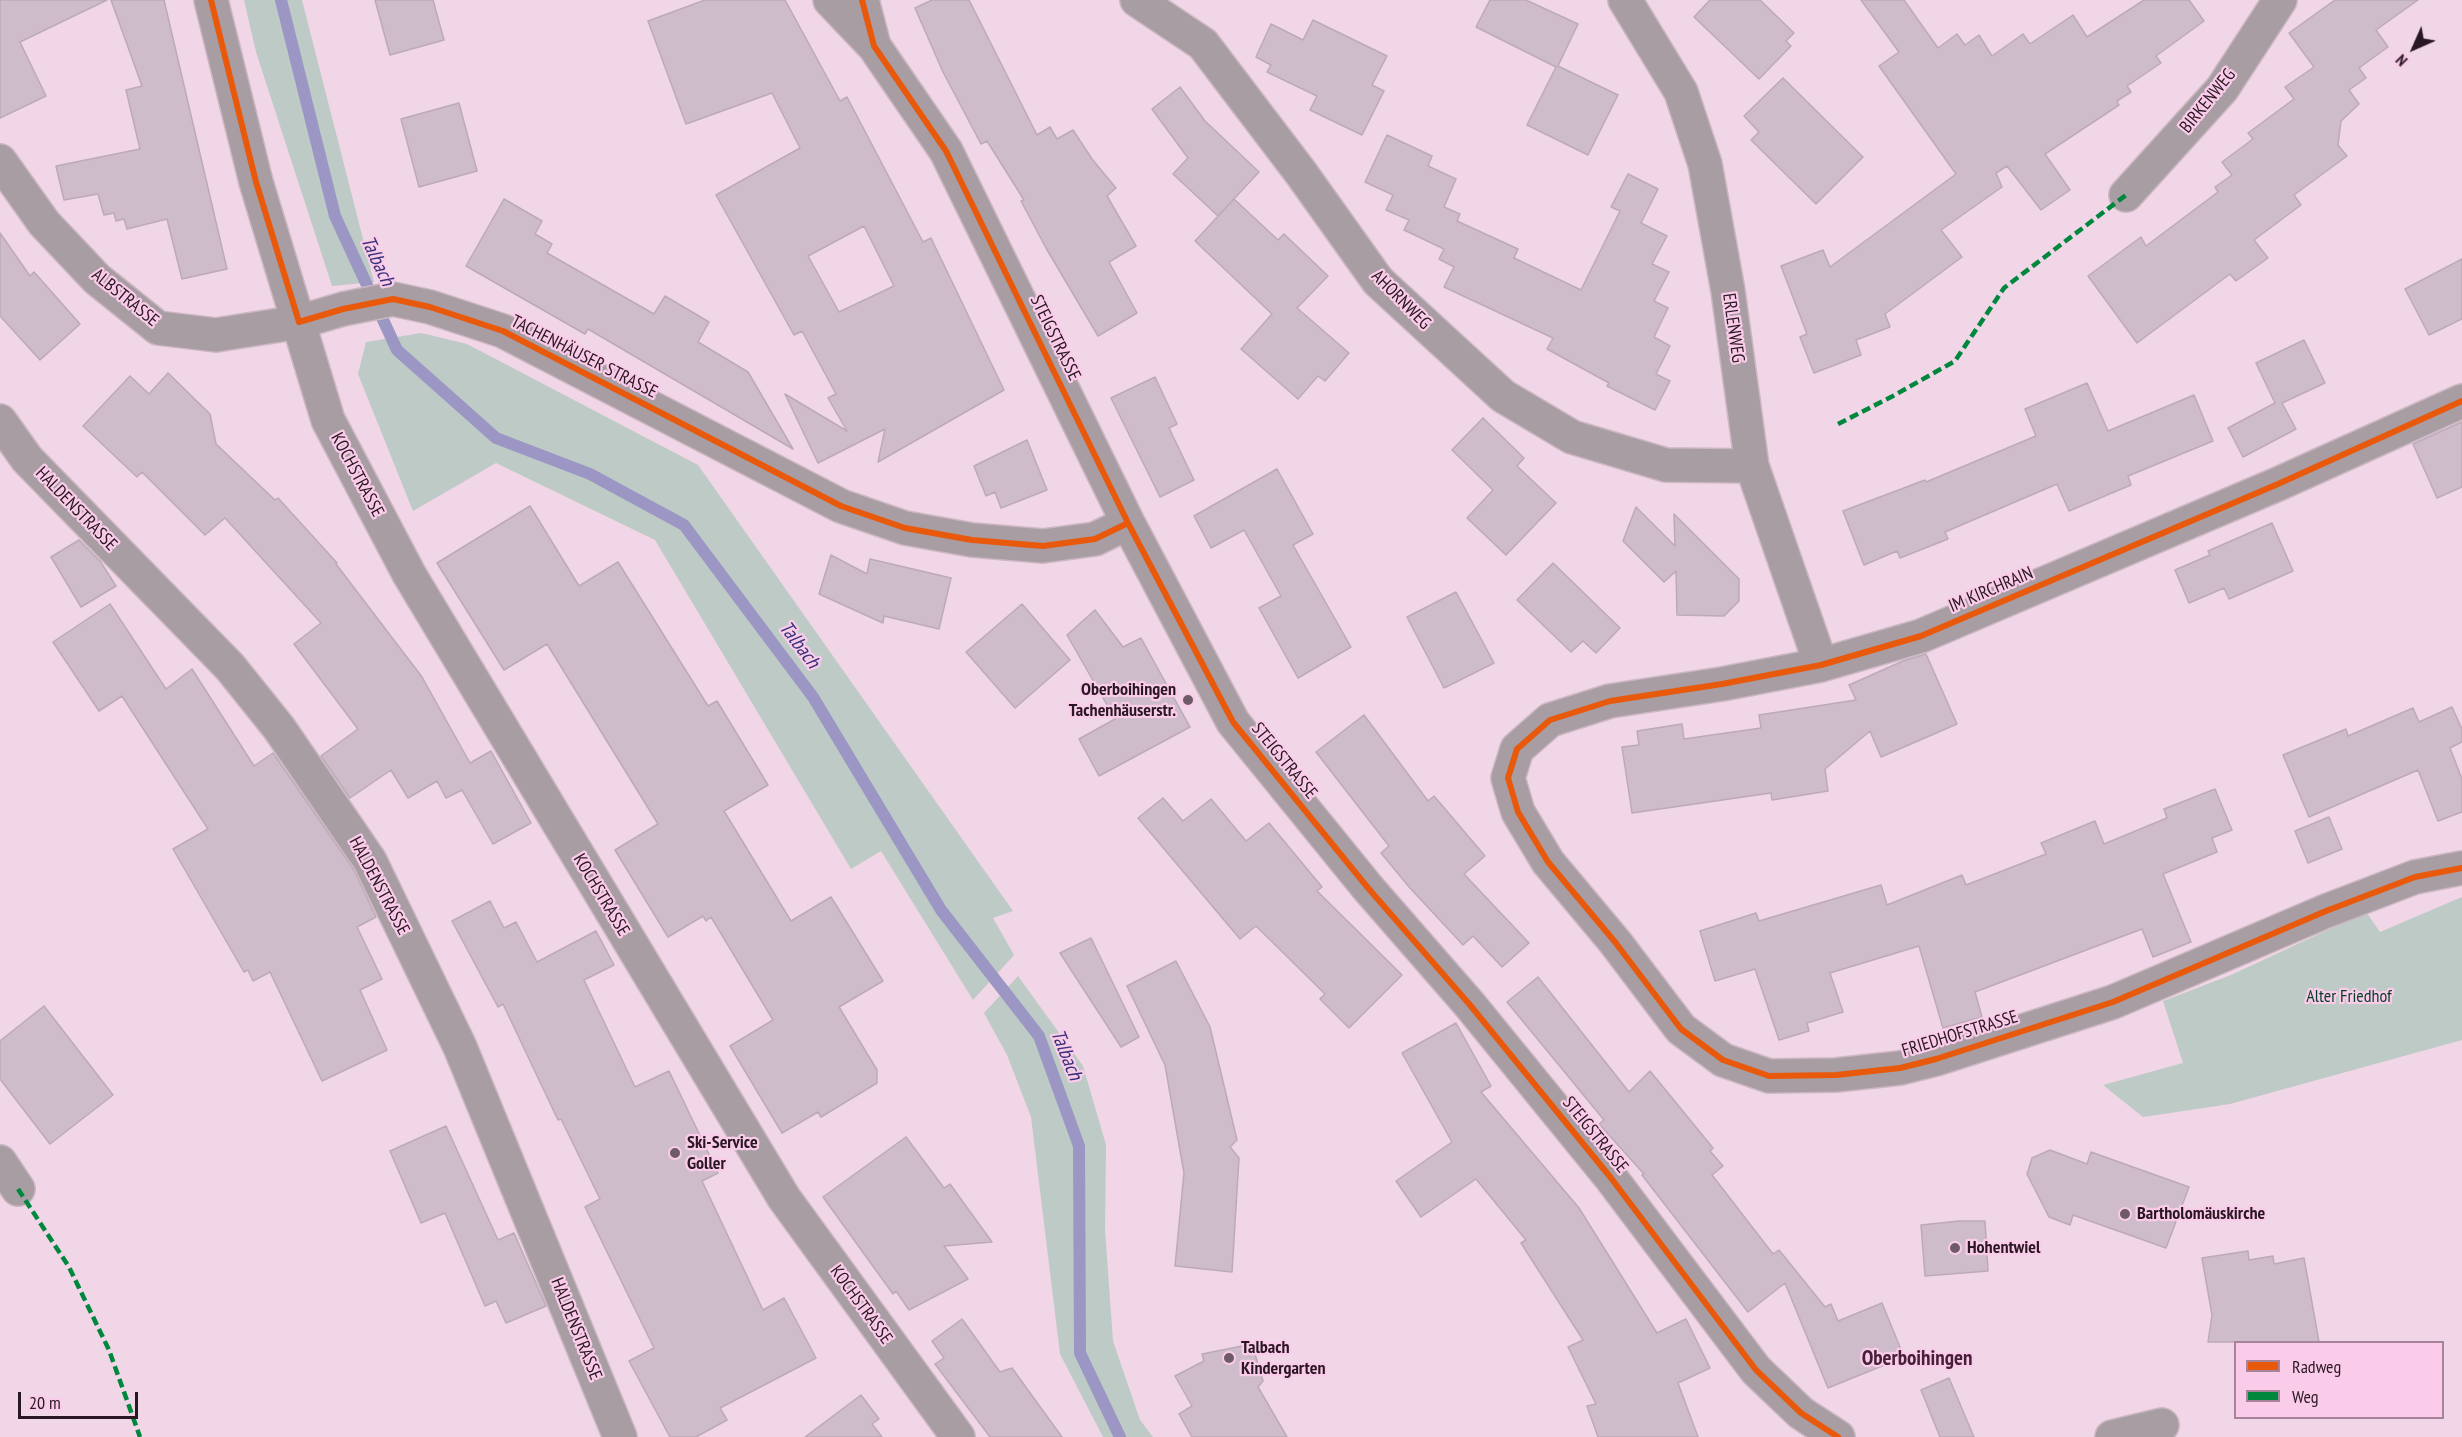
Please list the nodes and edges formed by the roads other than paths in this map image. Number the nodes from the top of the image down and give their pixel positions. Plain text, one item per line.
1 (211, 0) edge
2 (830, 0) edge
3 (862, 0) edge
4 (1137, 0) edge
5 (1625, 0) edge
6 (2280, 0) edge
7 (874, 46) junction
8 (0, 161) edge
9 (2126, 195) dead end
10 (299, 322) junction
11 (2462, 401) edge
12 (0, 421) edge
13 (1752, 466) junction
14 (1128, 523) junction
15 (1821, 665) junction
16 (1517, 749) joint
17 (2462, 868) edge
18 (0, 1162) edge
19 (18, 1189) dead end
20 (2162, 1425) dead end
21 (1826, 1434) edge
22 (620, 1437) edge
23 (958, 1437) edge
24 (2112, 1437) edge

1 - 10 street
2 - 7 street
3 - 7 street, STEIGSTRASSE
4 - 13 street, AHORNWEG
5 - 13 street, ERLENWEG
6 - 9 street, BIRKENWEG
7 - 14 street, STEIGSTRASSE
8 - 10 street, ALBSTRASSE
10 - 14 street, TACHENHÄUSER STRASSE
10 - 23 street, KOCHSTRASSE
11 - 15 street, IM KIRCHRAIN
12 - 22 street, HALDENSTRASSE
13 - 15 street, ERLENWEG
14 - 21 street, STEIGSTRASSE
15 - 16 street, IM KIRCHRAIN
16 - 17 street, FRIEDHOFSTRASSE
18 - 19 street
20 - 24 street

